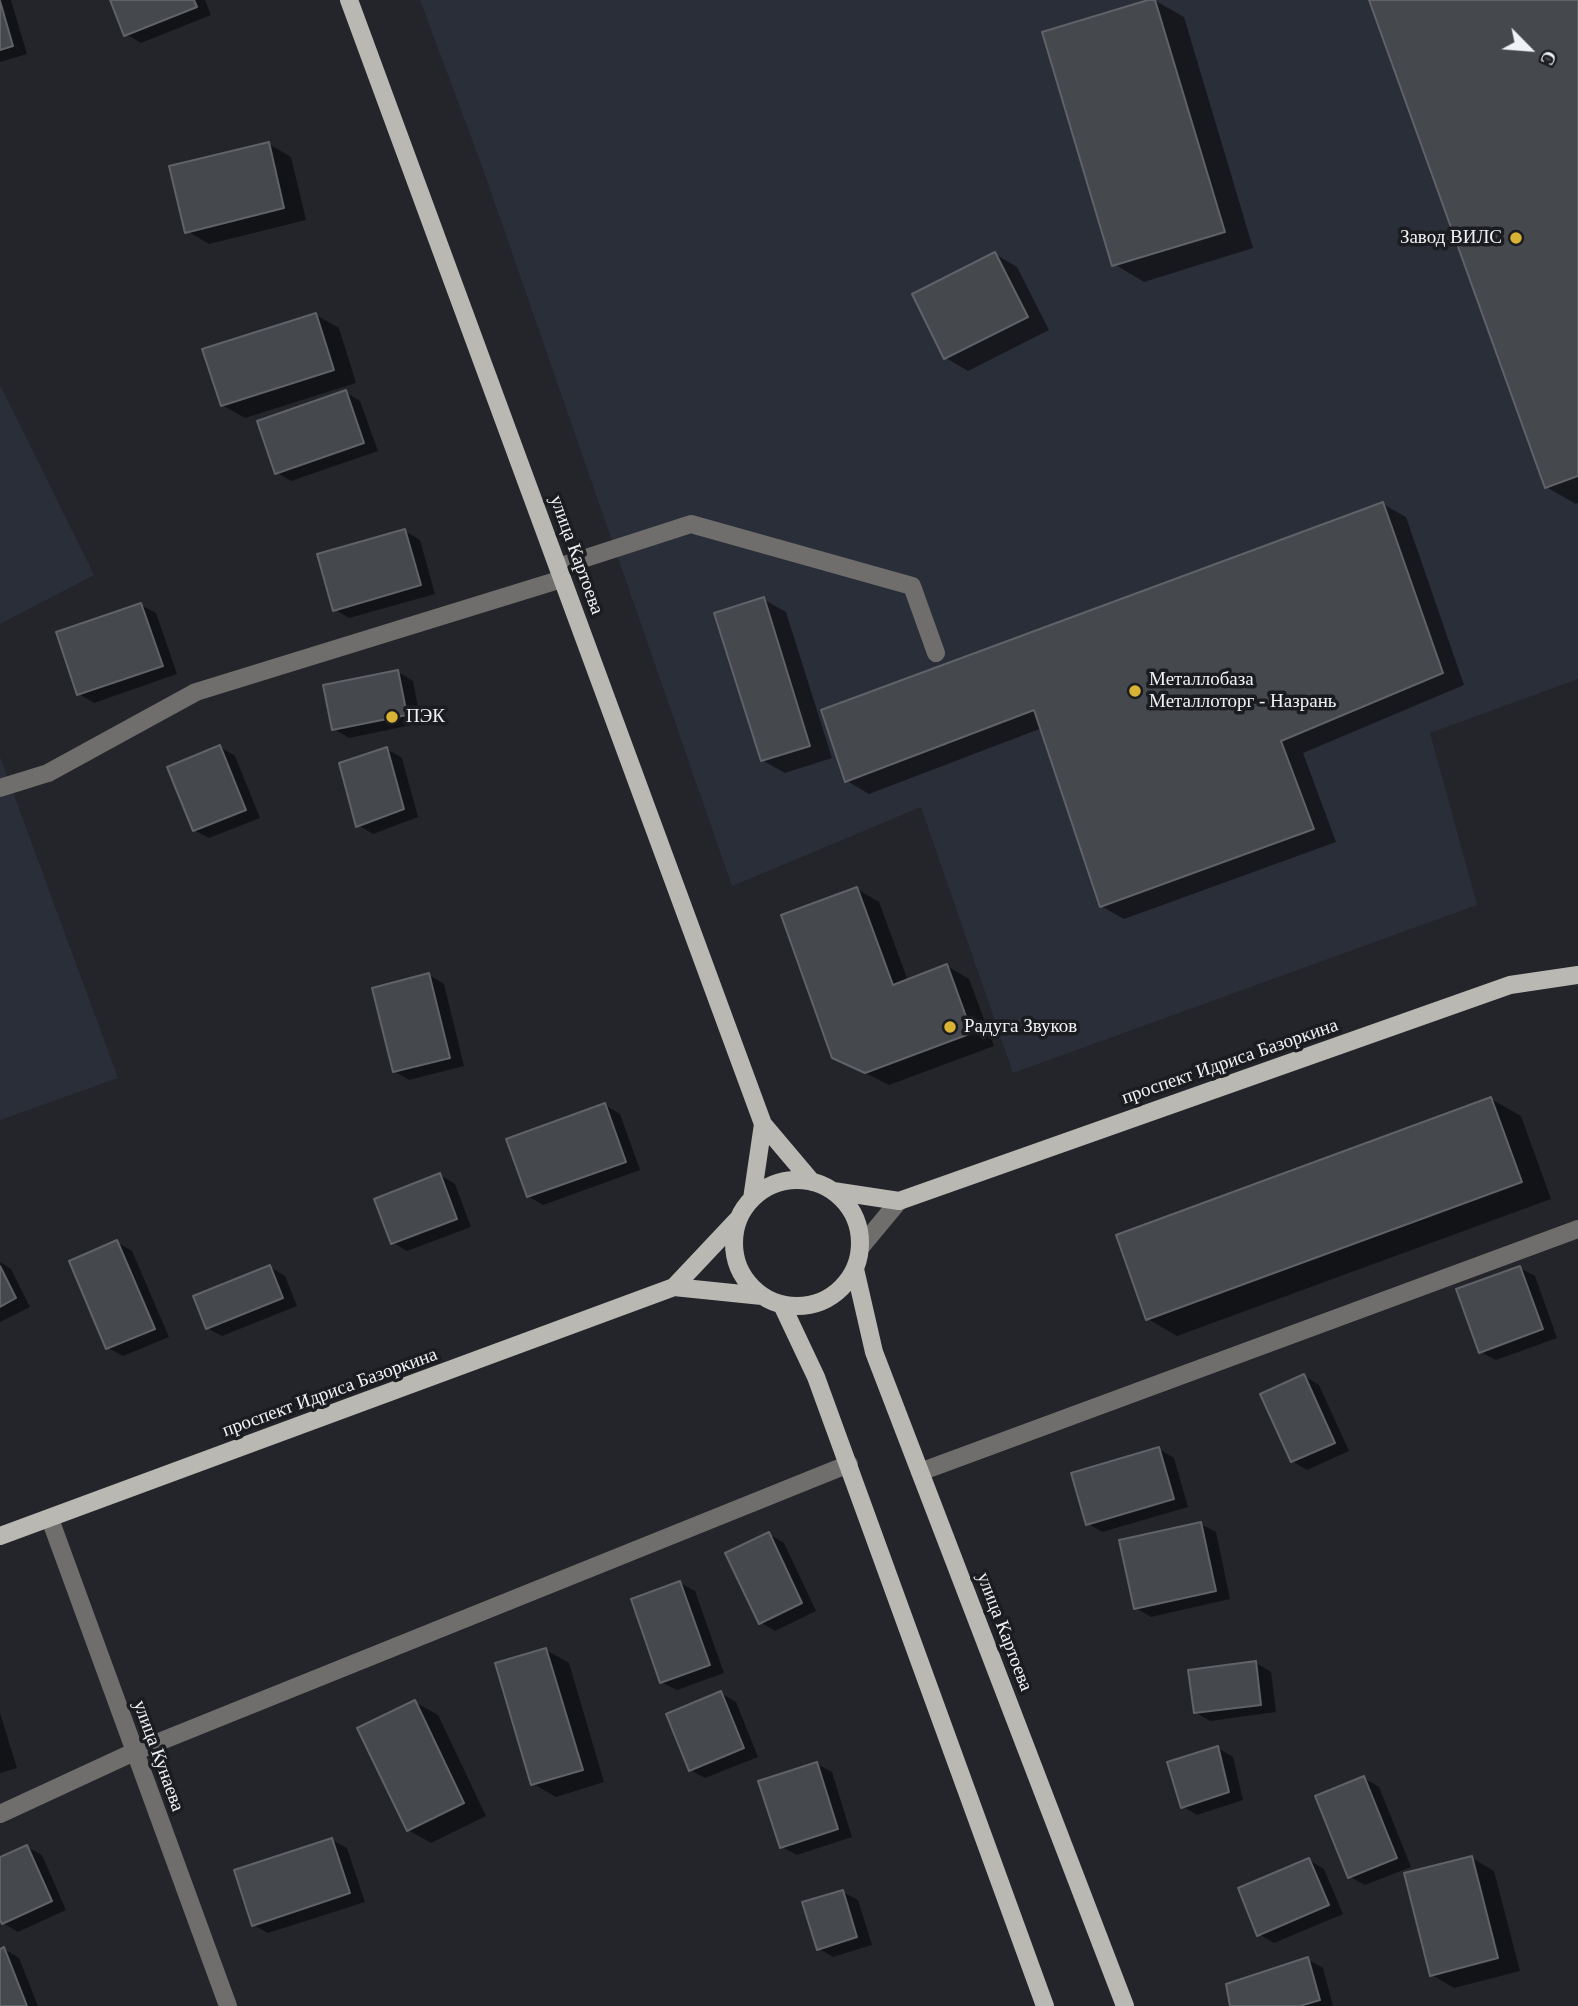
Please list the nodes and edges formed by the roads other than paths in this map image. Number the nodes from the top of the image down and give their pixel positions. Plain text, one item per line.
1 (349, 0) edge
2 (560, 573) junction
3 (936, 653) dead end
4 (0, 788) edge
5 (1578, 975) edge
6 (763, 1124) junction
7 (812, 1182) junction
8 (833, 1191) junction
9 (752, 1199) junction
10 (899, 1201) junction
11 (739, 1218) junction
12 (1578, 1229) edge
13 (860, 1248) junction
14 (855, 1269) junction
15 (674, 1287) junction
16 (762, 1296) junction
17 (782, 1305) junction
18 (849, 1464) junction
19 (920, 1472) junction
20 (50, 1519) junction
21 (0, 1536) edge
22 (134, 1752) junction
23 (0, 1814) edge
24 (228, 2006) edge
25 (1045, 2006) edge
26 (1125, 2006) edge

1 - 2 main road, улица Картоева
2 - 3 street
2 - 4 street
2 - 6 main road, улица Картоева
5 - 10 main road, проспект Идриса Базоркина
6 - 7 main road, улица Картоева
6 - 9 main road, улица Картоева
7 - 8 main road
7 - 9 main road
8 - 10 main road, проспект Идриса Базоркина
8 - 13 main road
9 - 11 main road
10 - 13 street
11 - 15 main road, проспект Идриса Базоркина
11 - 16 main road
12 - 19 street
13 - 14 main road
14 - 17 main road
14 - 19 main road, улица Картоева
15 - 16 main road, проспект Идриса Базоркина
15 - 20 main road, проспект Идриса Базоркина
16 - 17 main road
17 - 18 main road
18 - 22 street
18 - 25 main road
19 - 26 main road, улица Картоева
20 - 21 main road, проспект Идриса Базоркина
20 - 22 street, улица Кунаева
22 - 23 street
22 - 24 street, улица Кунаева

